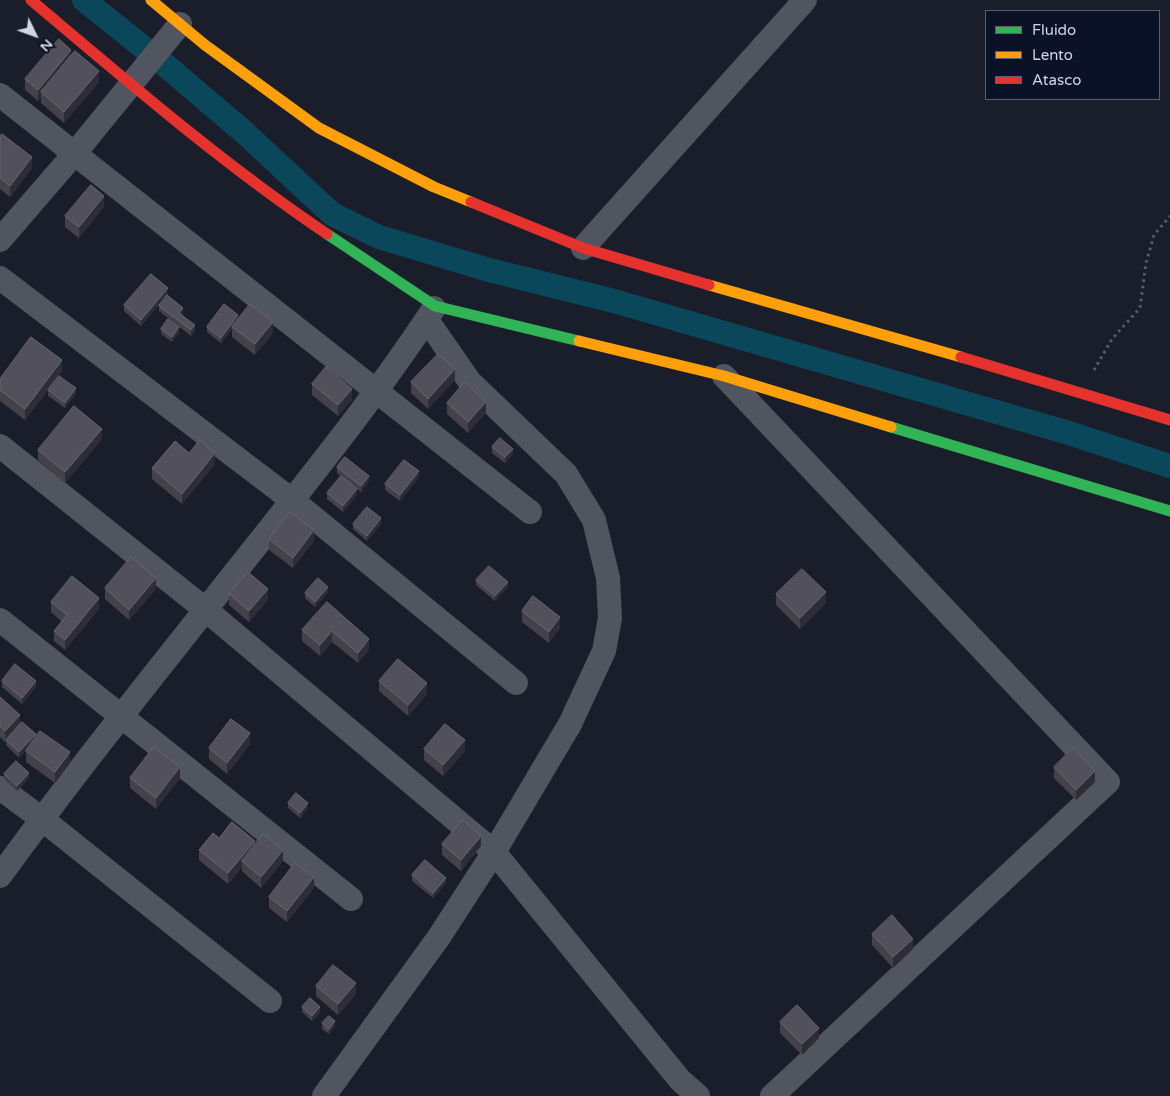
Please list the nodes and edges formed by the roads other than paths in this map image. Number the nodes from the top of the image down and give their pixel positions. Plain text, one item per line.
1 (31, 0) edge
2 (151, 0) edge
3 (806, 0) edge
4 (180, 24) junction
5 (131, 84) junction
6 (0, 95) edge
7 (75, 152) junction
8 (0, 240) edge
9 (583, 248) junction
10 (0, 278) edge
11 (431, 313) junction
12 (724, 376) junction
13 (376, 392) junction
14 (1170, 420) edge
15 (0, 446) edge
16 (292, 501) junction
17 (1170, 511) edge
18 (530, 512) dead end
19 (206, 610) junction
20 (0, 620) edge
21 (516, 683) dead end
22 (122, 717) junction
23 (0, 788) edge
24 (42, 818) junction
25 (494, 852) junction
26 (0, 876) edge
27 (351, 899) dead end
28 (270, 1001) dead end
29 (324, 1096) edge
30 (698, 1096) edge
31 (772, 1096) edge

1 - 5 street
2 - 4 street
3 - 9 street
4 - 5 street
4 - 9 street
5 - 7 street
5 - 11 street
6 - 7 street
7 - 8 street
7 - 13 street
9 - 14 street
10 - 16 street
11 - 12 street
11 - 13 street
11 - 25 street
12 - 17 street
12 - 31 street
13 - 16 street
13 - 18 street
15 - 19 street
16 - 19 street
16 - 21 street
19 - 22 street
19 - 25 street
20 - 22 street
22 - 24 street
22 - 27 street
23 - 24 street
24 - 26 street
24 - 28 street
25 - 29 street
25 - 30 street

